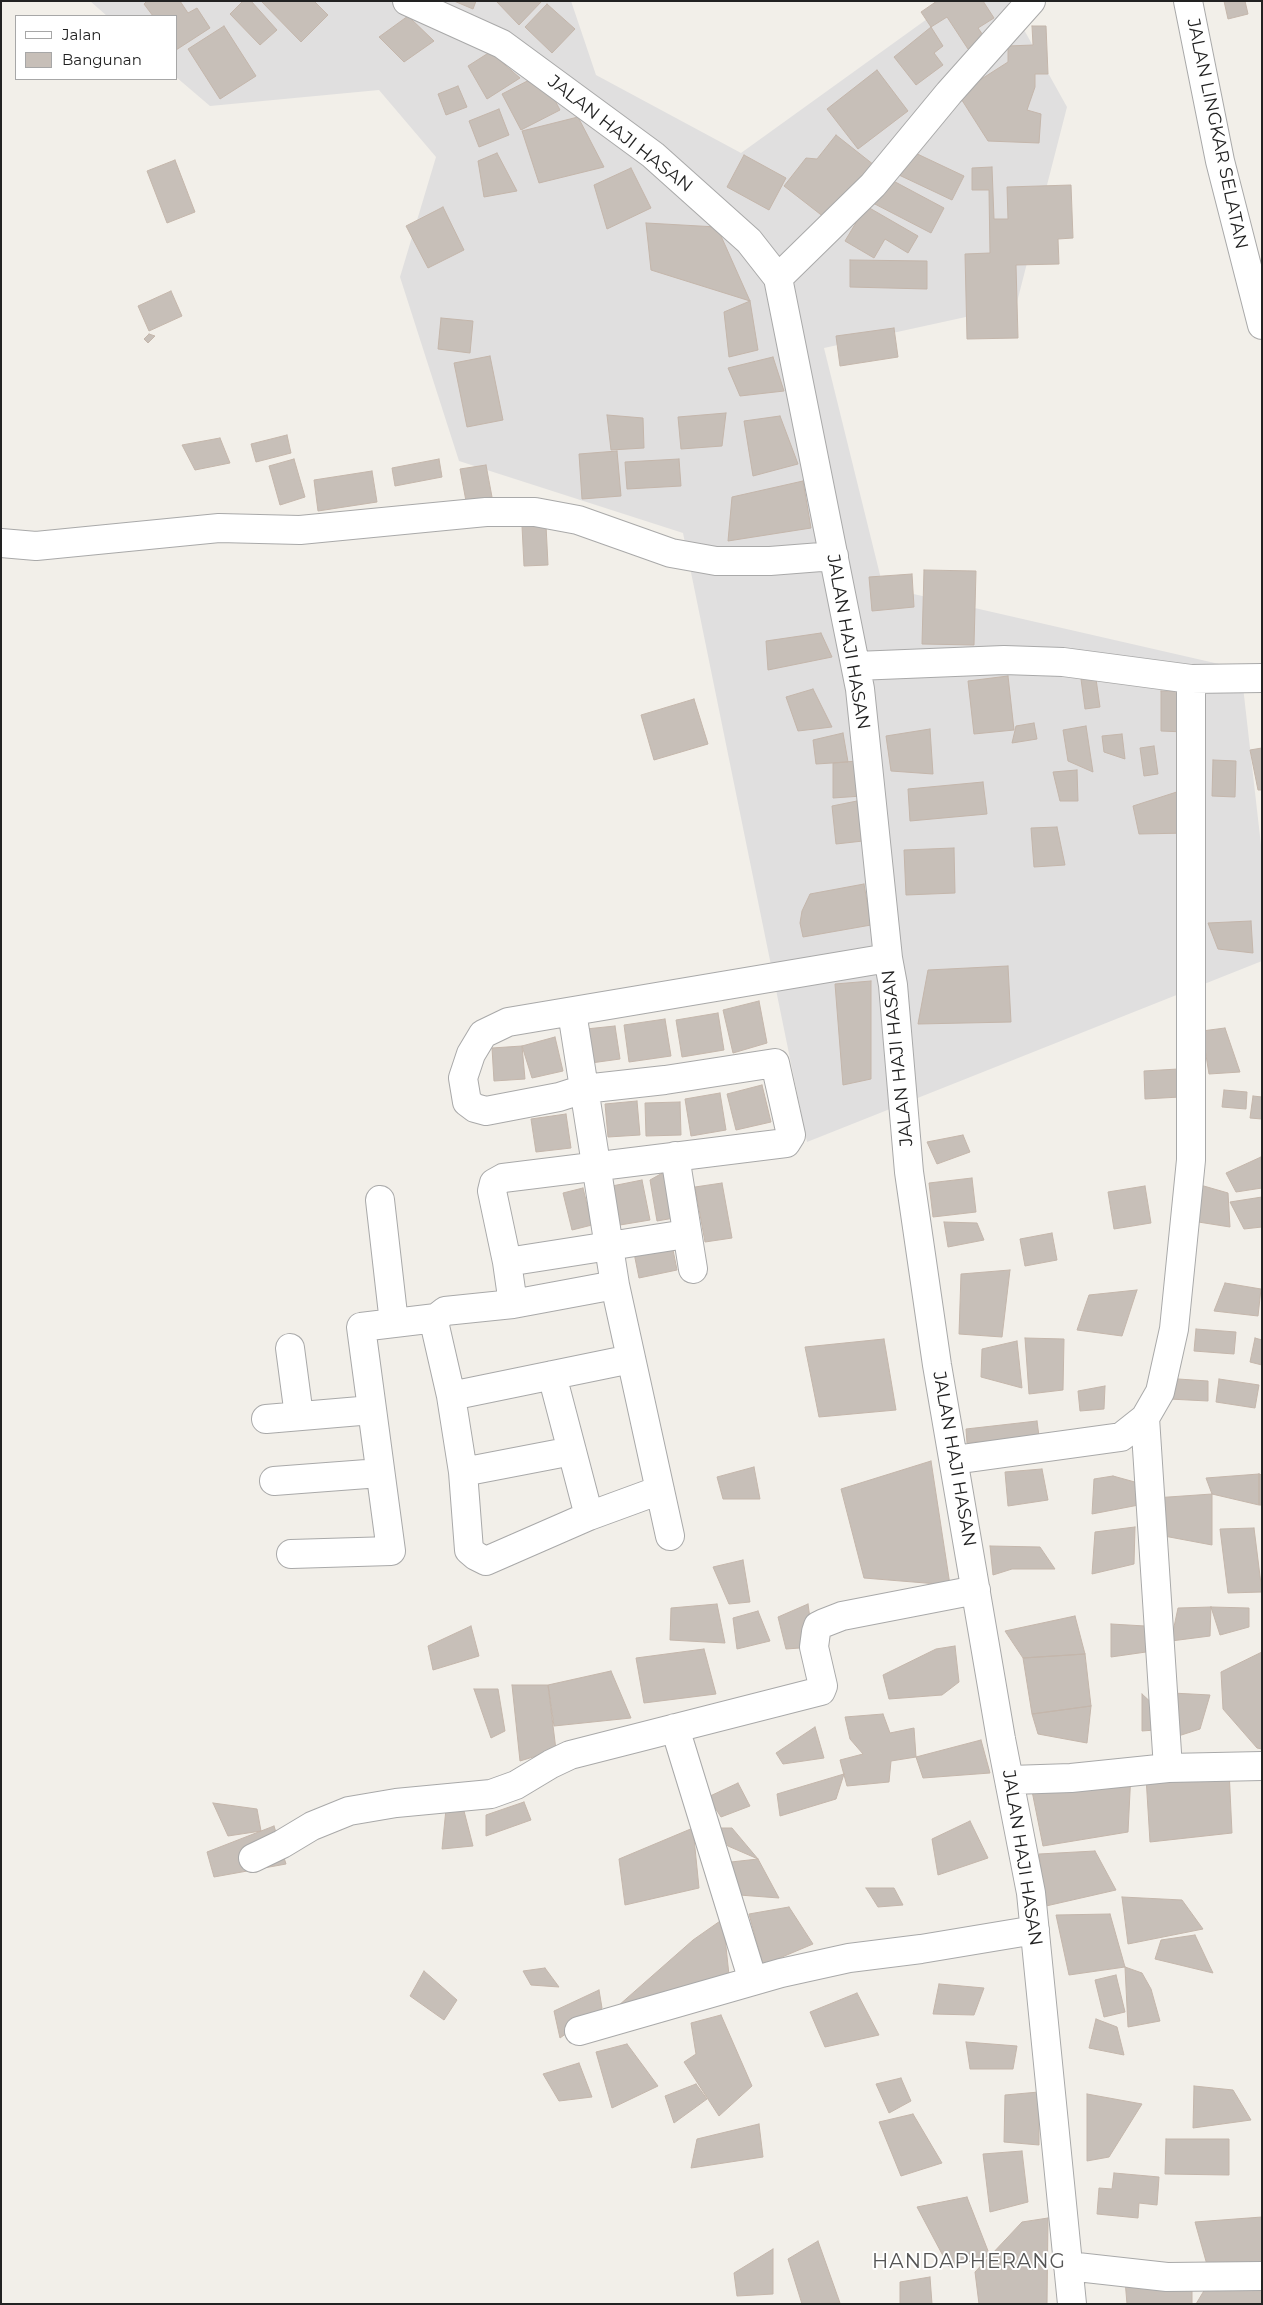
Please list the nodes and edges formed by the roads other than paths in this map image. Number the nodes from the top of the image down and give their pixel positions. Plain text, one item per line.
1 (407, 1) edge
2 (1031, 1) edge
3 (1188, 1) edge
4 (778, 278) junction
5 (1262, 325) edge
6 (1, 543) edge
7 (834, 556) junction
8 (856, 666) junction
9 (1262, 678) edge
10 (1190, 679) junction
11 (888, 958) junction
12 (572, 1012) junction
13 (584, 1089) junction
14 (675, 1156) junction
15 (597, 1167) junction
16 (380, 1200) dead end
17 (686, 1234) junction
18 (607, 1246) junction
19 (507, 1262) junction
20 (693, 1269) dead end
21 (615, 1285) junction
22 (513, 1304) junction
23 (436, 1318) junction
24 (394, 1323) junction
25 (290, 1348) dead end
26 (631, 1359) junction
27 (552, 1375) junction
28 (451, 1396) junction
29 (372, 1410) junction
30 (299, 1416) junction
31 (1145, 1418) junction
32 (266, 1419) dead end
33 (572, 1451) junction
34 (954, 1460) junction
35 (463, 1472) junction
36 (380, 1473) junction
37 (274, 1481) dead end
38 (660, 1490) junction
39 (589, 1516) junction
40 (670, 1536) dead end
41 (291, 1554) dead end
42 (976, 1590) junction
43 (675, 1728) junction
44 (1262, 1766) edge
45 (1168, 1768) junction
46 (1010, 1780) junction
47 (253, 1858) dead end
48 (1035, 1930) junction
49 (753, 1981) junction
50 (579, 2031) dead end
51 (1068, 2266) junction
52 (1262, 2276) edge
53 (1072, 2304) edge

1 - 4 street, JALAN HAJI HASAN
2 - 4 street
3 - 5 street, JALAN LINGKAR SELATAN
4 - 7 street, JALAN HAJI HASAN
6 - 7 street
7 - 8 street, JALAN HAJI HASAN
8 - 10 street
8 - 11 street, JALAN HAJI HASAN
9 - 10 street
10 - 31 street
11 - 12 street
11 - 34 street, JALAN HAJI HASAN
12 - 13 street
12 - 13 street
13 - 14 street
13 - 15 street
14 - 15 street
14 - 17 street
15 - 18 street
15 - 19 street
16 - 24 street
17 - 18 street
17 - 20 street
18 - 19 street
18 - 21 street
19 - 22 street
21 - 22 street
21 - 26 street
22 - 23 street
23 - 24 street
23 - 28 street
24 - 29 street
25 - 30 street
26 - 27 street
26 - 38 street
27 - 28 street
27 - 33 street
28 - 35 street
29 - 30 street
29 - 36 street
30 - 32 street
31 - 34 street
31 - 45 street
33 - 35 street
33 - 39 street
34 - 42 street, JALAN HAJI HASAN
35 - 39 street
36 - 37 street
36 - 41 street
38 - 39 street
38 - 40 street
42 - 43 street
42 - 46 street, JALAN HAJI HASAN
43 - 47 street
43 - 49 street
44 - 45 street
45 - 46 street
46 - 48 street, JALAN HAJI HASAN
48 - 49 street
48 - 51 street, JALAN HAJI HASAN
49 - 50 street
51 - 52 street
51 - 53 street, JALAN HAJI HASAN

